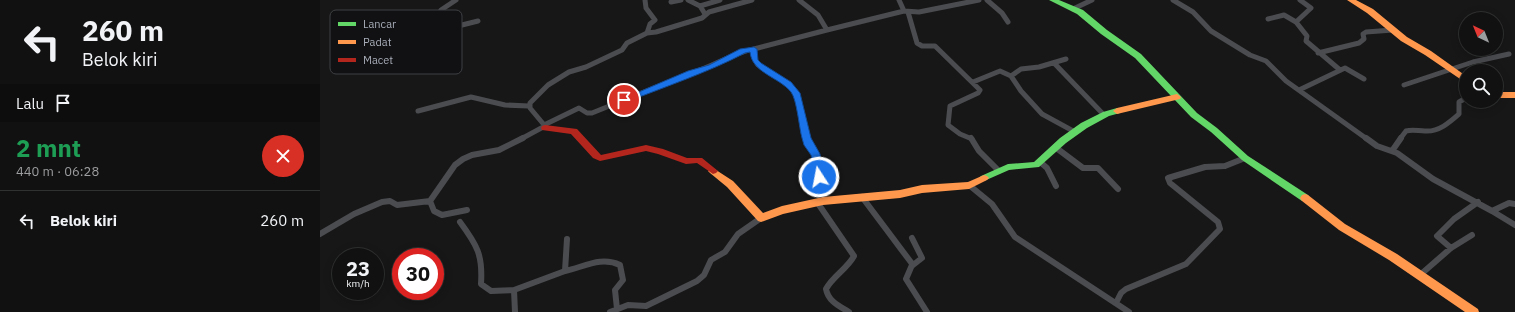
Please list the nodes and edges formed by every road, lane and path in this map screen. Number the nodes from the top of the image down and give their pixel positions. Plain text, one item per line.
1 (456, 0) edge
2 (645, 0) edge
3 (681, 0) edge
4 (688, 0) edge
5 (720, 0) edge
6 (752, 0) edge
7 (799, 0) edge
8 (899, 0) edge
9 (979, 0) edge
10 (987, 0) edge
11 (1053, 0) edge
12 (1092, 0) edge
13 (1173, 0) edge
14 (1300, 0) edge
15 (1354, 1) edge
16 (671, 2) dead end
17 (700, 6) junction
18 (1073, 9) junction
19 (440, 10) edge
20 (906, 11) junction
21 (705, 14) junction
22 (1268, 19) dead end
23 (478, 21) dead end
24 (1008, 22) dead end
25 (1296, 22) junction
26 (462, 25) edge
27 (827, 30) junction
28 (1393, 30) junction
29 (647, 33) junction
30 (754, 49) junction
31 (1318, 53) junction
32 (1509, 54) dead end
33 (1066, 59) dead end
34 (1054, 63) junction
35 (1450, 69) junction
36 (1340, 70) junction
37 (1459, 75) edge
38 (1011, 76) junction
39 (1364, 80) dead end
40 (973, 82) junction
41 (1404, 86) dead end
42 (1299, 90) junction
43 (1503, 95) edge
44 (1515, 95) edge
45 (1177, 97) junction
46 (529, 106) junction
47 (1459, 108) edge
48 (418, 111) dead end
49 (1104, 115) junction
50 (545, 126) junction
51 (1075, 132) junction
52 (1055, 147) junction
53 (1392, 151) junction
54 (1246, 158) junction
55 (1040, 162) junction
56 (999, 171) junction
57 (969, 185) junction
58 (1056, 186) dead end
59 (1118, 189) dead end
60 (862, 197) junction
61 (430, 201) junction
62 (821, 201) junction
63 (1478, 202) junction
64 (1515, 204) edge
65 (467, 210) dead end
66 (1492, 211) junction
67 (761, 218) junction
68 (460, 222) dead end
69 (1515, 226) edge
70 (320, 234) edge
71 (1472, 234) dead end
72 (912, 238) dead end
73 (567, 239) dead end
74 (1451, 248) junction
75 (912, 265) junction
76 (565, 271) junction
77 (1420, 275) junction
78 (514, 290) junction
79 (1116, 303) junction
80 (618, 309) junction
81 (515, 312) edge
82 (610, 312) edge
83 (850, 312) edge
84 (927, 312) edge
85 (1129, 312) edge
86 (1474, 312) edge

1 - 19 street
2 - 29 street
3 - 16 street
4 - 17 street
5 - 17 street
6 - 21 street
7 - 27 street
8 - 20 street
9 - 20 street
10 - 24 street
11 - 18 street
12 - 18 street
13 - 42 street
14 - 25 street
15 - 28 street
17 - 21 street
18 - 45 street
20 - 27 street
20 - 40 street
21 - 29 street
22 - 25 street
23 - 26 street
25 - 31 street
27 - 30 street
28 - 31 street
28 - 35 street
29 - 46 street
30 - 50 street
30 - 62 street
31 - 36 street
32 - 35 street
33 - 34 street
34 - 38 street
34 - 49 street
35 - 37 street
35 - 41 street
36 - 39 street
36 - 42 street
38 - 40 street
38 - 51 street
40 - 56 street
42 - 53 street
43 - 44 street
45 - 49 street
45 - 54 street
46 - 48 street
46 - 50 street
47 - 53 street
49 - 51 street
50 - 61 street
50 - 67 street
51 - 52 street
52 - 55 street
52 - 59 street
53 - 63 street
54 - 77 street
54 - 79 street
55 - 56 street
55 - 58 street
56 - 57 street
57 - 60 street
57 - 79 street
60 - 62 street
60 - 75 street
61 - 65 street
61 - 70 street
62 - 67 street
62 - 83 street
63 - 66 street
63 - 74 street
64 - 66 street
66 - 69 street
67 - 80 street
68 - 78 street
71 - 74 street
72 - 75 street
73 - 76 street
74 - 77 street
75 - 84 street
76 - 78 street
76 - 80 street
77 - 86 street
78 - 81 street
79 - 85 street
80 - 82 street

